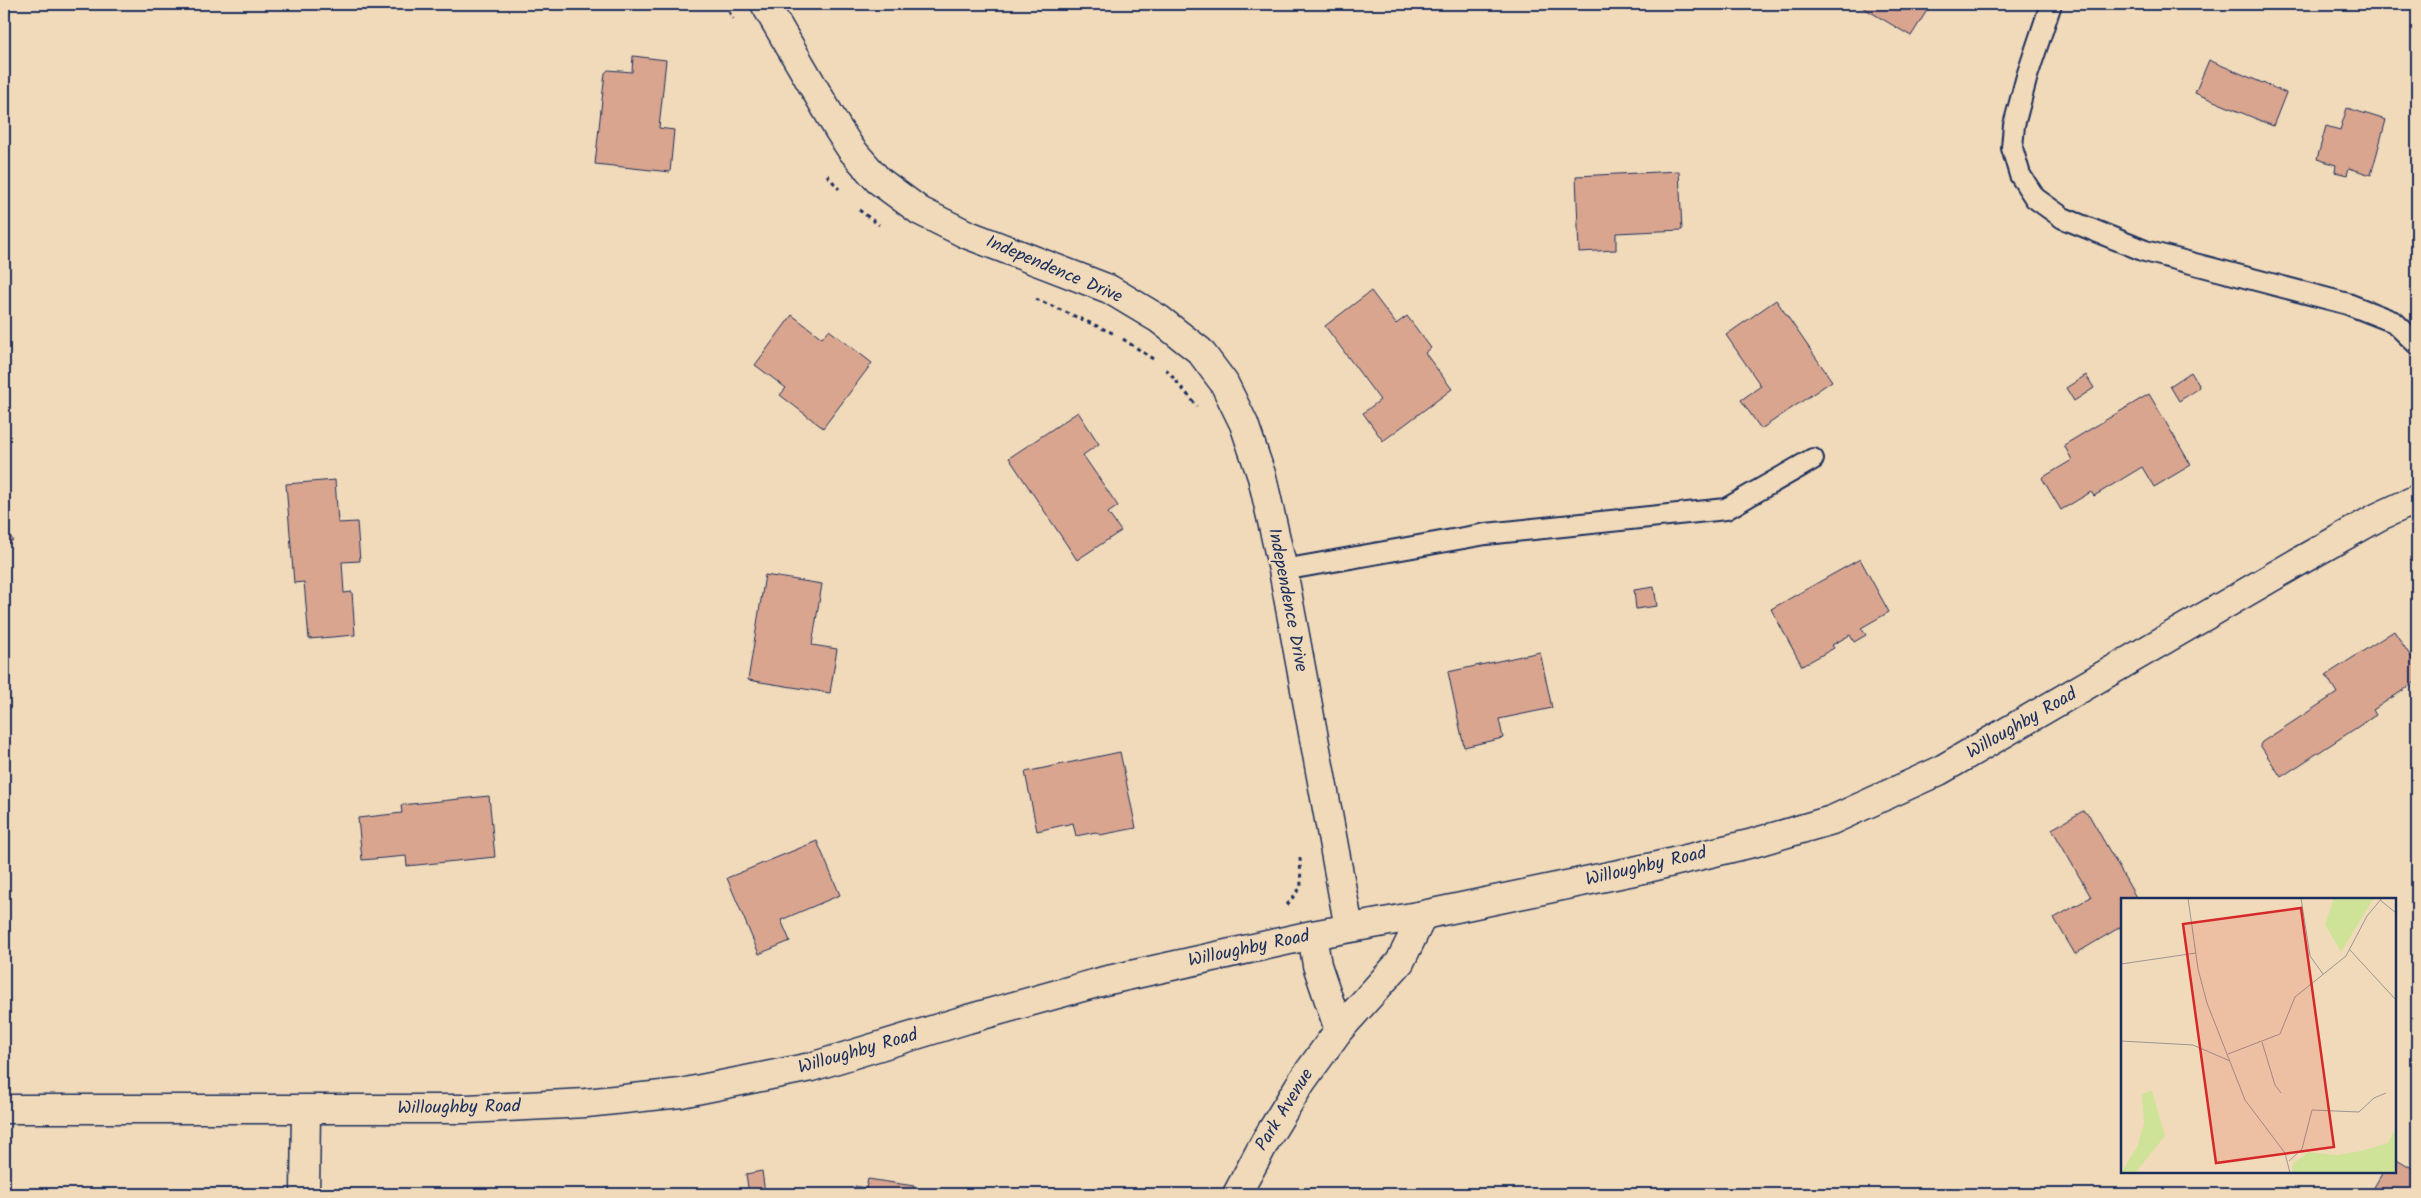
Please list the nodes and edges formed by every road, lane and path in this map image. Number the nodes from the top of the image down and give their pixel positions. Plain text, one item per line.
1 (725, 4) edge
2 (765, 4) edge
3 (2051, 4) edge
4 (737, 26) dead end
5 (826, 172) dead end
6 (842, 193) dead end
7 (854, 205) dead end
8 (887, 230) dead end
9 (1035, 299) dead end
10 (2417, 344) edge
11 (1157, 362) dead end
12 (1165, 367) dead end
13 (1199, 409) dead end
14 (1813, 459) dead end
15 (2417, 500) edge
16 (1283, 570) junction
17 (1300, 851) dead end
18 (1423, 915) junction
19 (1349, 928) junction
20 (1312, 935) junction
21 (1286, 942) junction
22 (1339, 1030) junction
23 (4, 1109) edge
24 (306, 1109) junction
25 (305, 1194) edge
26 (1237, 1194) edge

1 - 4 path
2 - 16 street, Independence Drive
3 - 10 lane
5 - 6 path
7 - 8 path
9 - 11 path
12 - 13 path
14 - 16 lane
15 - 18 street, Willoughby Road
16 - 19 street, Independence Drive
17 - 21 path
18 - 19 street, Willoughby Road
18 - 22 street, Park Avenue
19 - 20 street, Willoughby Road
20 - 21 street, Willoughby Road
20 - 22 street
21 - 24 street, Willoughby Road
22 - 26 street, Park Avenue
23 - 24 street, Willoughby Road
24 - 25 street

